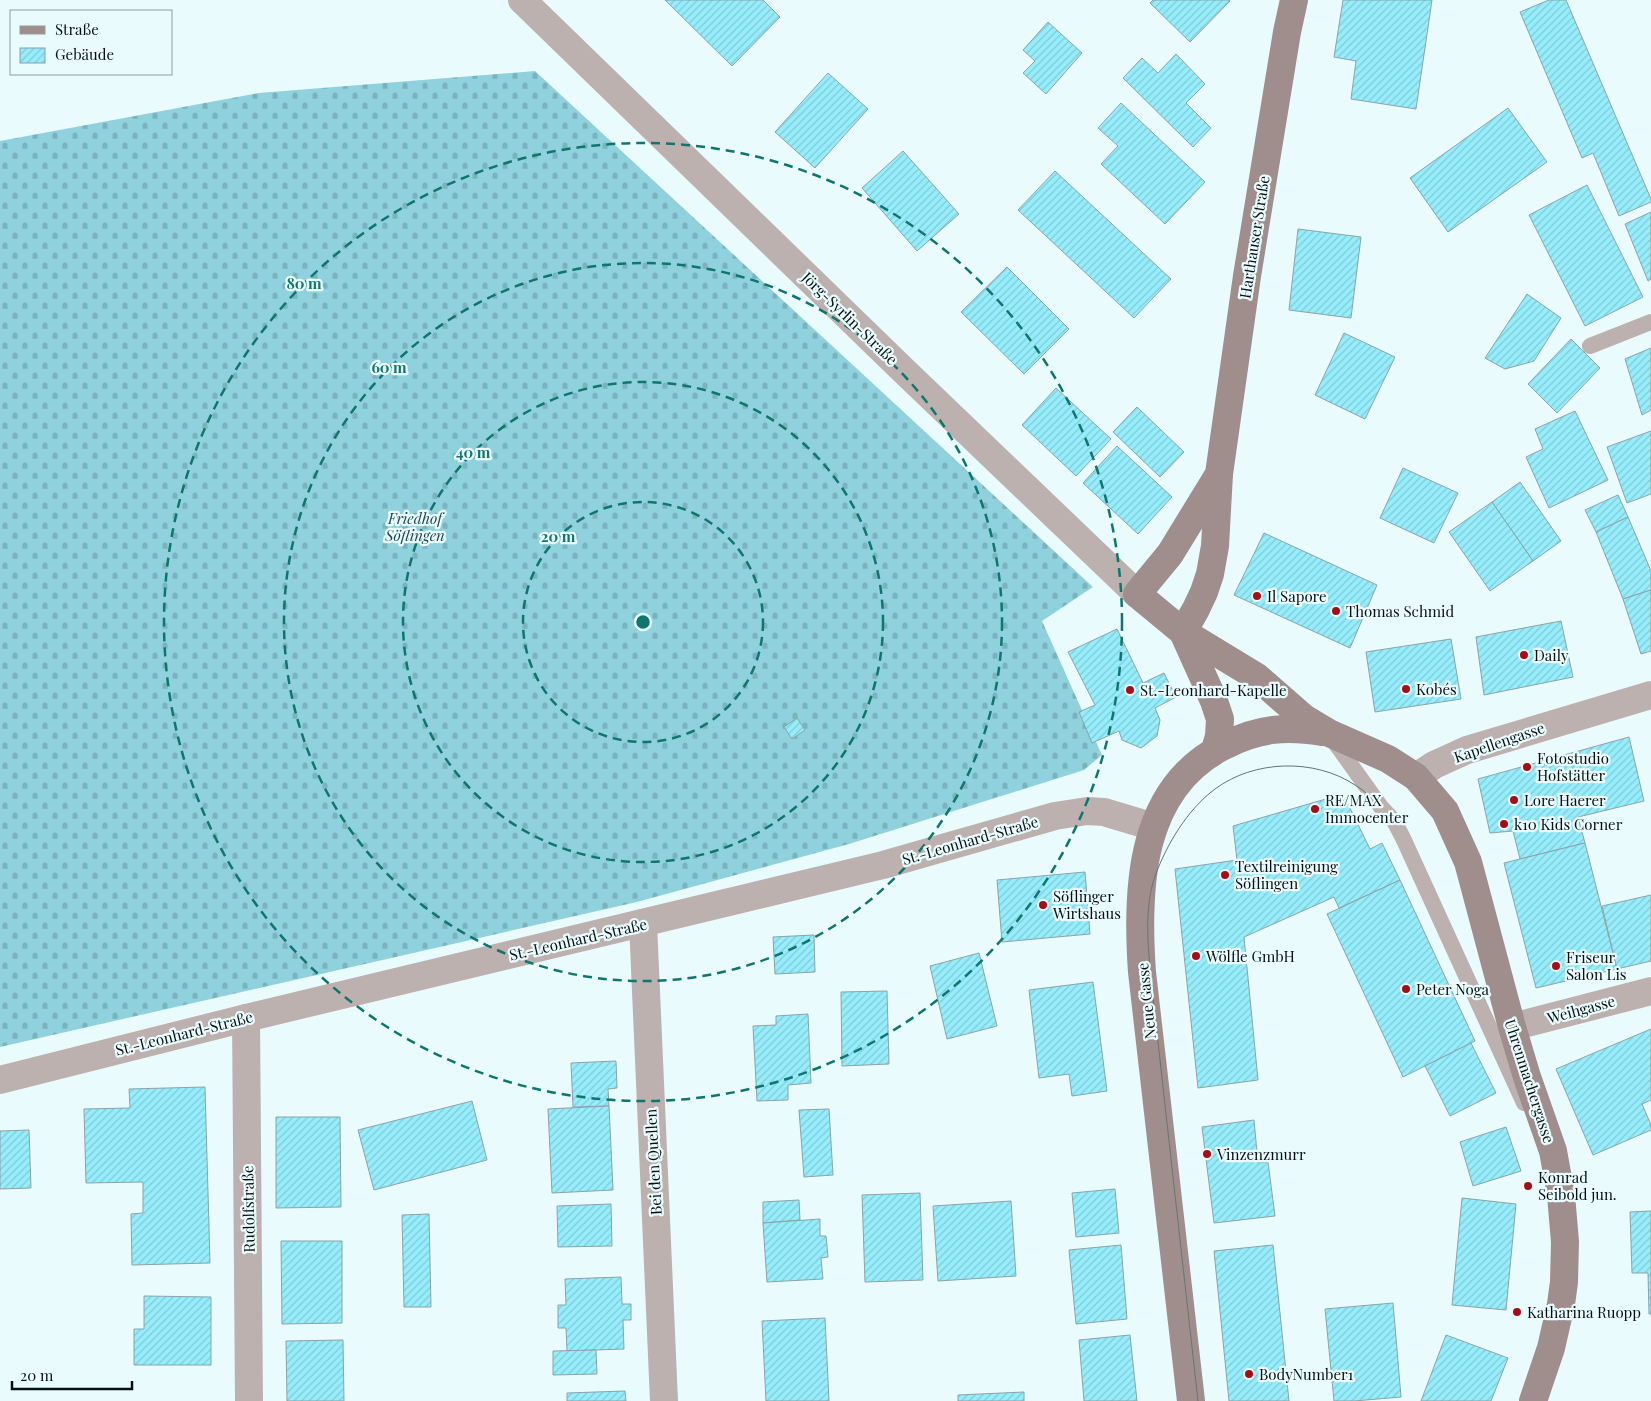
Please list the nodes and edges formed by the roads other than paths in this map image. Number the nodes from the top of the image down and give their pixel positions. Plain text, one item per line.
1 (1294, 0) edge
2 (530, 3) edge
3 (1651, 322) edge
4 (1590, 346) dead end
5 (1219, 474) junction
6 (1137, 594) junction
7 (1183, 632) junction
8 (1651, 695) edge
9 (1329, 733) junction
10 (1215, 750) junction
11 (1416, 777) junction
12 (1154, 827) junction
13 (643, 923) junction
14 (1651, 991) edge
15 (246, 1018) junction
16 (1512, 1027) junction
17 (0, 1080) edge
18 (249, 1401) edge
19 (664, 1401) edge
20 (1191, 1401) edge
21 (1524, 1401) edge
22 (1533, 1401) edge

1 - 5 street, Harthauser Straße
2 - 6 street, Jörg-Syrlin-Straße
3 - 4 lane
5 - 6 street, Harthauser Straße
5 - 7 street, Harthauser Straße
6 - 7 street, Jörg-Syrlin-Straße
7 - 9 street
7 - 10 street
8 - 11 street, Kapellengasse
9 - 10 street
9 - 11 street
9 - 21 lane
10 - 12 street, Neue Gasse
11 - 16 street, Uhrenmachergasse
12 - 13 street, St.-Leonhard-Straße
12 - 20 street, Neue Gasse
13 - 15 street, St.-Leonhard-Straße
13 - 19 street, Bei den Quellen
14 - 16 street, Weihgasse
15 - 17 street, St.-Leonhard-Straße
15 - 18 street, Rudolfstraße
16 - 22 street, Uhrenmachergasse

